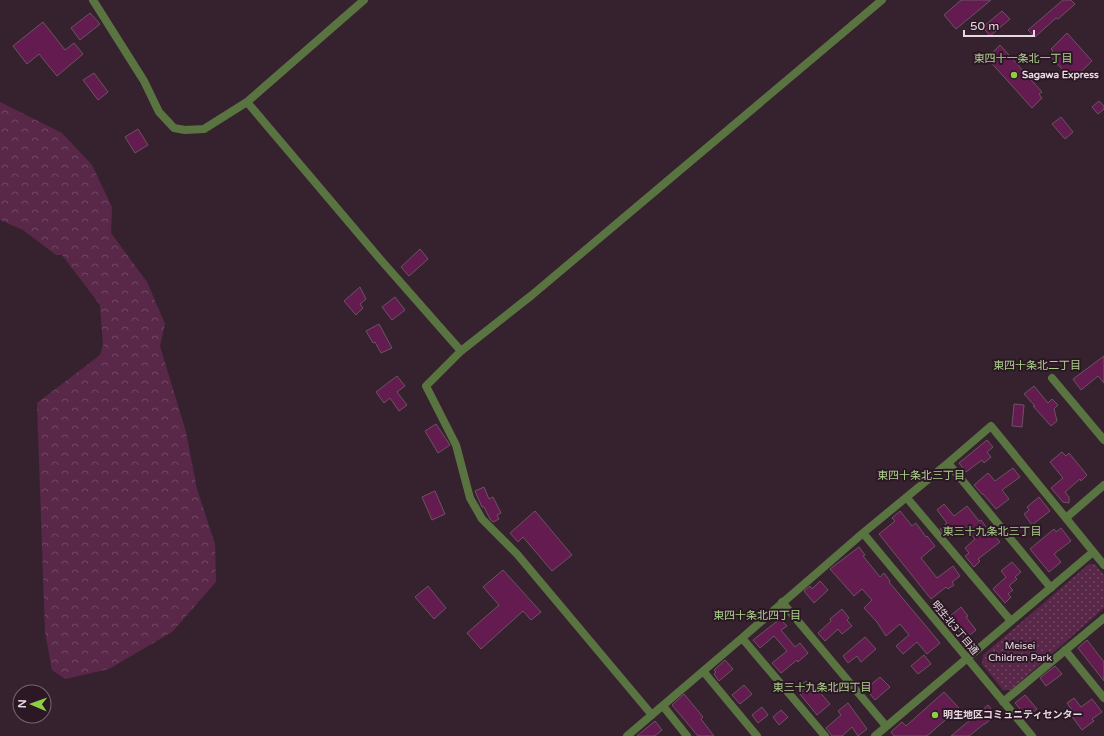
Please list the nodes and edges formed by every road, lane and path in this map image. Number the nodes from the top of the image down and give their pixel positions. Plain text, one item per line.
1 (93, 0) edge
2 (364, 0) edge
3 (882, 0) edge
4 (247, 102) junction
5 (461, 350) junction
6 (1052, 378) dead end
7 (1104, 440) edge
8 (948, 463) junction
9 (1104, 485) edge
10 (907, 498) junction
11 (1066, 517) junction
12 (863, 533) junction
13 (1094, 552) junction
14 (1104, 565) edge
15 (1051, 588) junction
16 (782, 602) junction
17 (1104, 618) edge
18 (1011, 621) junction
19 (742, 638) junction
20 (1066, 650) junction
21 (968, 659) junction
22 (703, 671) junction
23 (1104, 698) edge
24 (1003, 702) junction
25 (663, 706) junction
26 (652, 715) junction
27 (886, 726) junction
28 (627, 736) edge
29 (687, 736) edge
30 (757, 736) edge
31 (824, 736) edge
32 (875, 736) edge
33 (1032, 736) edge

1 - 4 street
2 - 4 street
3 - 5 street
4 - 5 street
5 - 26 street
6 - 7 street
8 - 10 street
8 - 11 street
8 - 15 street
9 - 11 street
10 - 12 street
10 - 18 street
11 - 13 street
12 - 16 street
12 - 21 street, 明生北3丁目通
13 - 14 street
13 - 15 street
15 - 18 street
16 - 19 street
16 - 27 street
17 - 20 street
18 - 21 street
19 - 22 street
19 - 31 street
20 - 23 street
20 - 24 street
21 - 24 street, 明生北3丁目通
21 - 27 street
22 - 25 street
22 - 30 street
24 - 33 street, 明生北3丁目通
25 - 26 street
25 - 29 street
26 - 28 street
27 - 32 street

